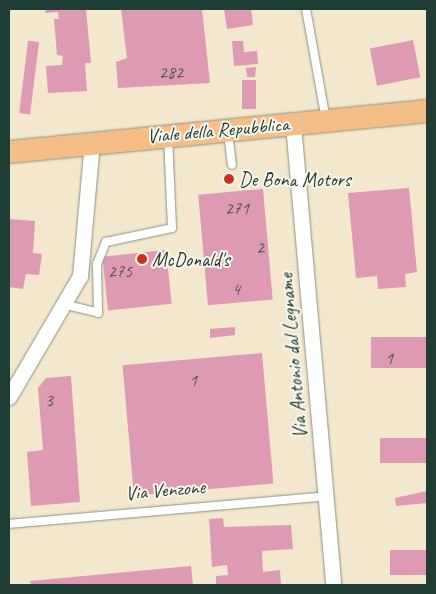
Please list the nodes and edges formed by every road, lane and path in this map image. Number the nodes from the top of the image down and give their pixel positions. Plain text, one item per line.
1 (306, 9) edge
2 (427, 111) edge
3 (326, 120) junction
4 (293, 124) junction
5 (228, 131) junction
6 (167, 134) junction
7 (92, 142) junction
8 (9, 152) edge
9 (232, 166) dead end
10 (67, 305) junction
11 (9, 397) edge
12 (326, 496) junction
13 (9, 524) edge
14 (333, 585) edge

1 - 3 lane
2 - 3 main road, Viale della Repubblica
3 - 4 main road, Viale della Repubblica
4 - 5 main road, Viale della Repubblica
4 - 12 street, Via Antonio dal Legname
5 - 6 main road, Viale della Repubblica
5 - 9 lane
6 - 7 main road, Viale della Repubblica
6 - 10 lane
7 - 8 main road, Viale della Repubblica
7 - 10 street
10 - 11 street
12 - 13 lane, Via Venzone
12 - 14 street, Via Antonio dal Legname

